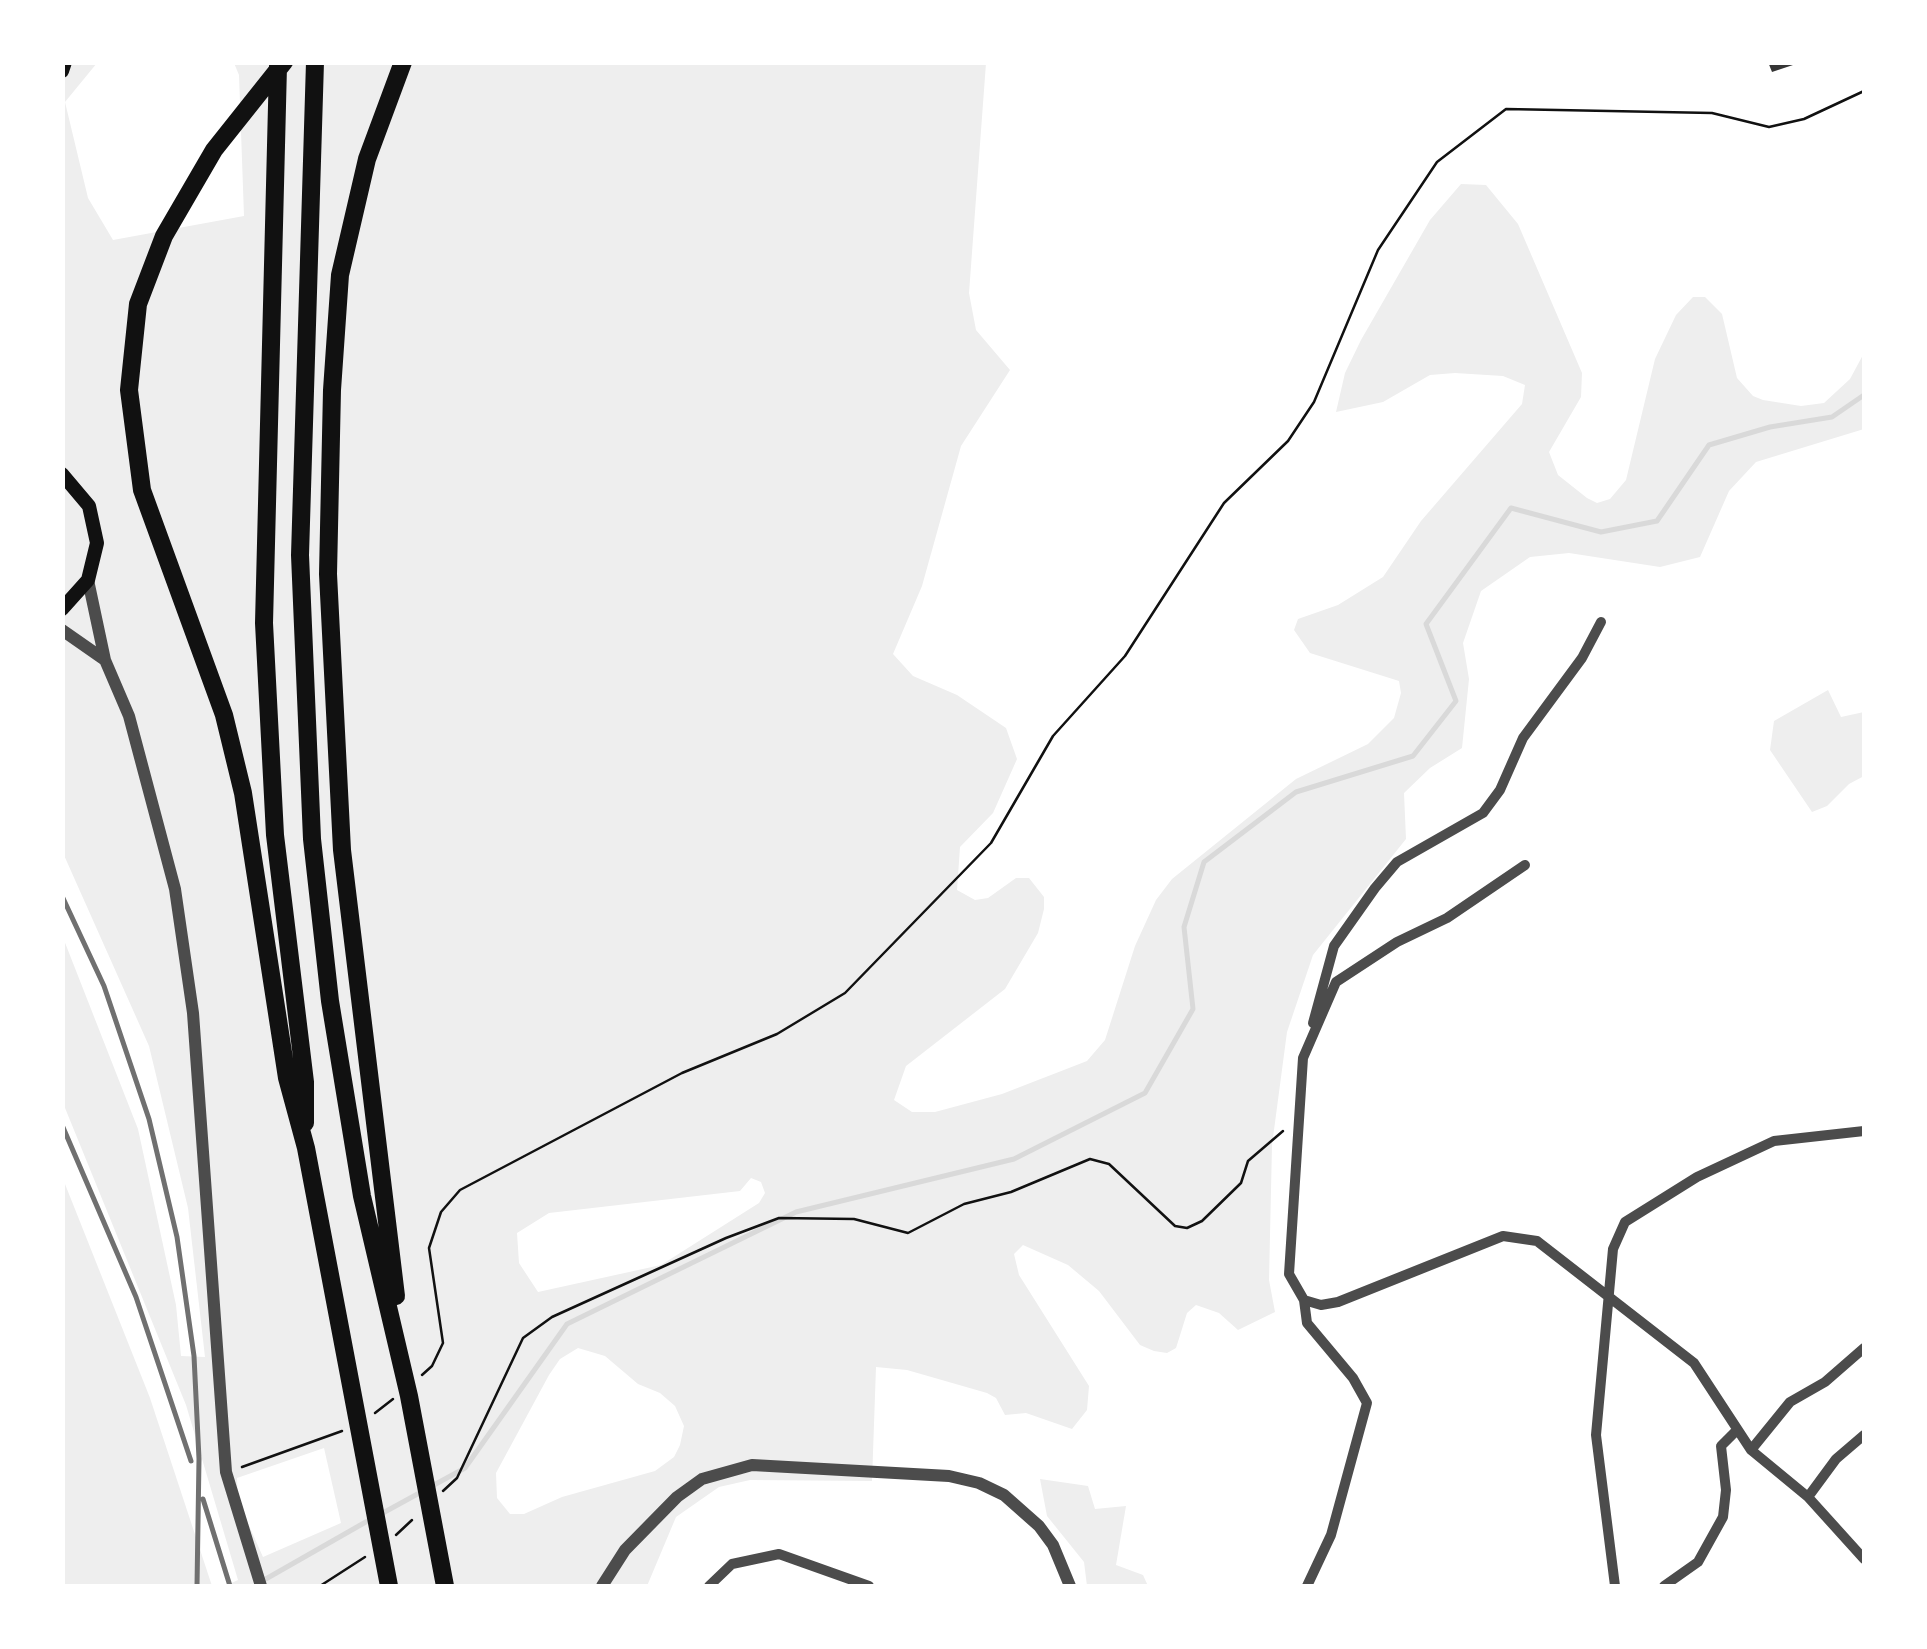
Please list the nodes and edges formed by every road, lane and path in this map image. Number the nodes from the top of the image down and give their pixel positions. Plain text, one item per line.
1 (65, 62) edge
2 (281, 62) edge
3 (314, 62) edge
4 (404, 62) edge
5 (62, 71) edge
6 (1864, 92) edge
7 (62, 474) edge
8 (88, 580) junction
9 (62, 609) edge
10 (1601, 622) dead end
11 (62, 630) edge
12 (105, 660) junction
13 (1525, 864) dead end
14 (1304, 1058) junction
15 (1297, 1130) junction
16 (1864, 1132) edge
17 (306, 1148) junction
18 (1608, 1294) junction
19 (391, 1298) junction
20 (1304, 1300) junction
21 (1864, 1348) edge
22 (419, 1377) dead end
23 (401, 1397) junction
24 (366, 1418) dead end
25 (353, 1425) dead end
26 (1735, 1432) junction
27 (1864, 1435) edge
28 (1750, 1450) junction
29 (226, 1472) junction
30 (443, 1491) dead end
31 (1808, 1497) junction
32 (415, 1518) dead end
33 (387, 1541) dead end
34 (372, 1552) dead end
35 (1864, 1558) edge
36 (260, 1582) edge
37 (320, 1586) edge
38 (388, 1586) edge
39 (445, 1586) edge
40 (602, 1586) edge
41 (709, 1586) edge
42 (869, 1586) edge
43 (1070, 1586) edge
44 (1307, 1586) edge
45 (1614, 1586) edge
46 (1664, 1586) edge

1 - 5 main road
2 - 17 highway
2 - 17 highway
3 - 19 highway
4 - 19 highway
6 - 22 path
7 - 8 main road
8 - 9 main road
8 - 12 street
10 - 14 street
11 - 12 street
12 - 29 street
13 - 14 street
14 - 15 street
15 - 20 street
15 - 30 path
16 - 18 street
17 - 38 highway
18 - 20 street
18 - 26 street
18 - 45 street
19 - 23 highway
20 - 44 street
21 - 28 street
23 - 24 path
23 - 39 highway
25 - 29 path
26 - 28 street
26 - 46 street
27 - 31 street
28 - 31 street
29 - 36 street
31 - 35 street
32 - 33 path
34 - 37 path
40 - 43 street
41 - 42 street

